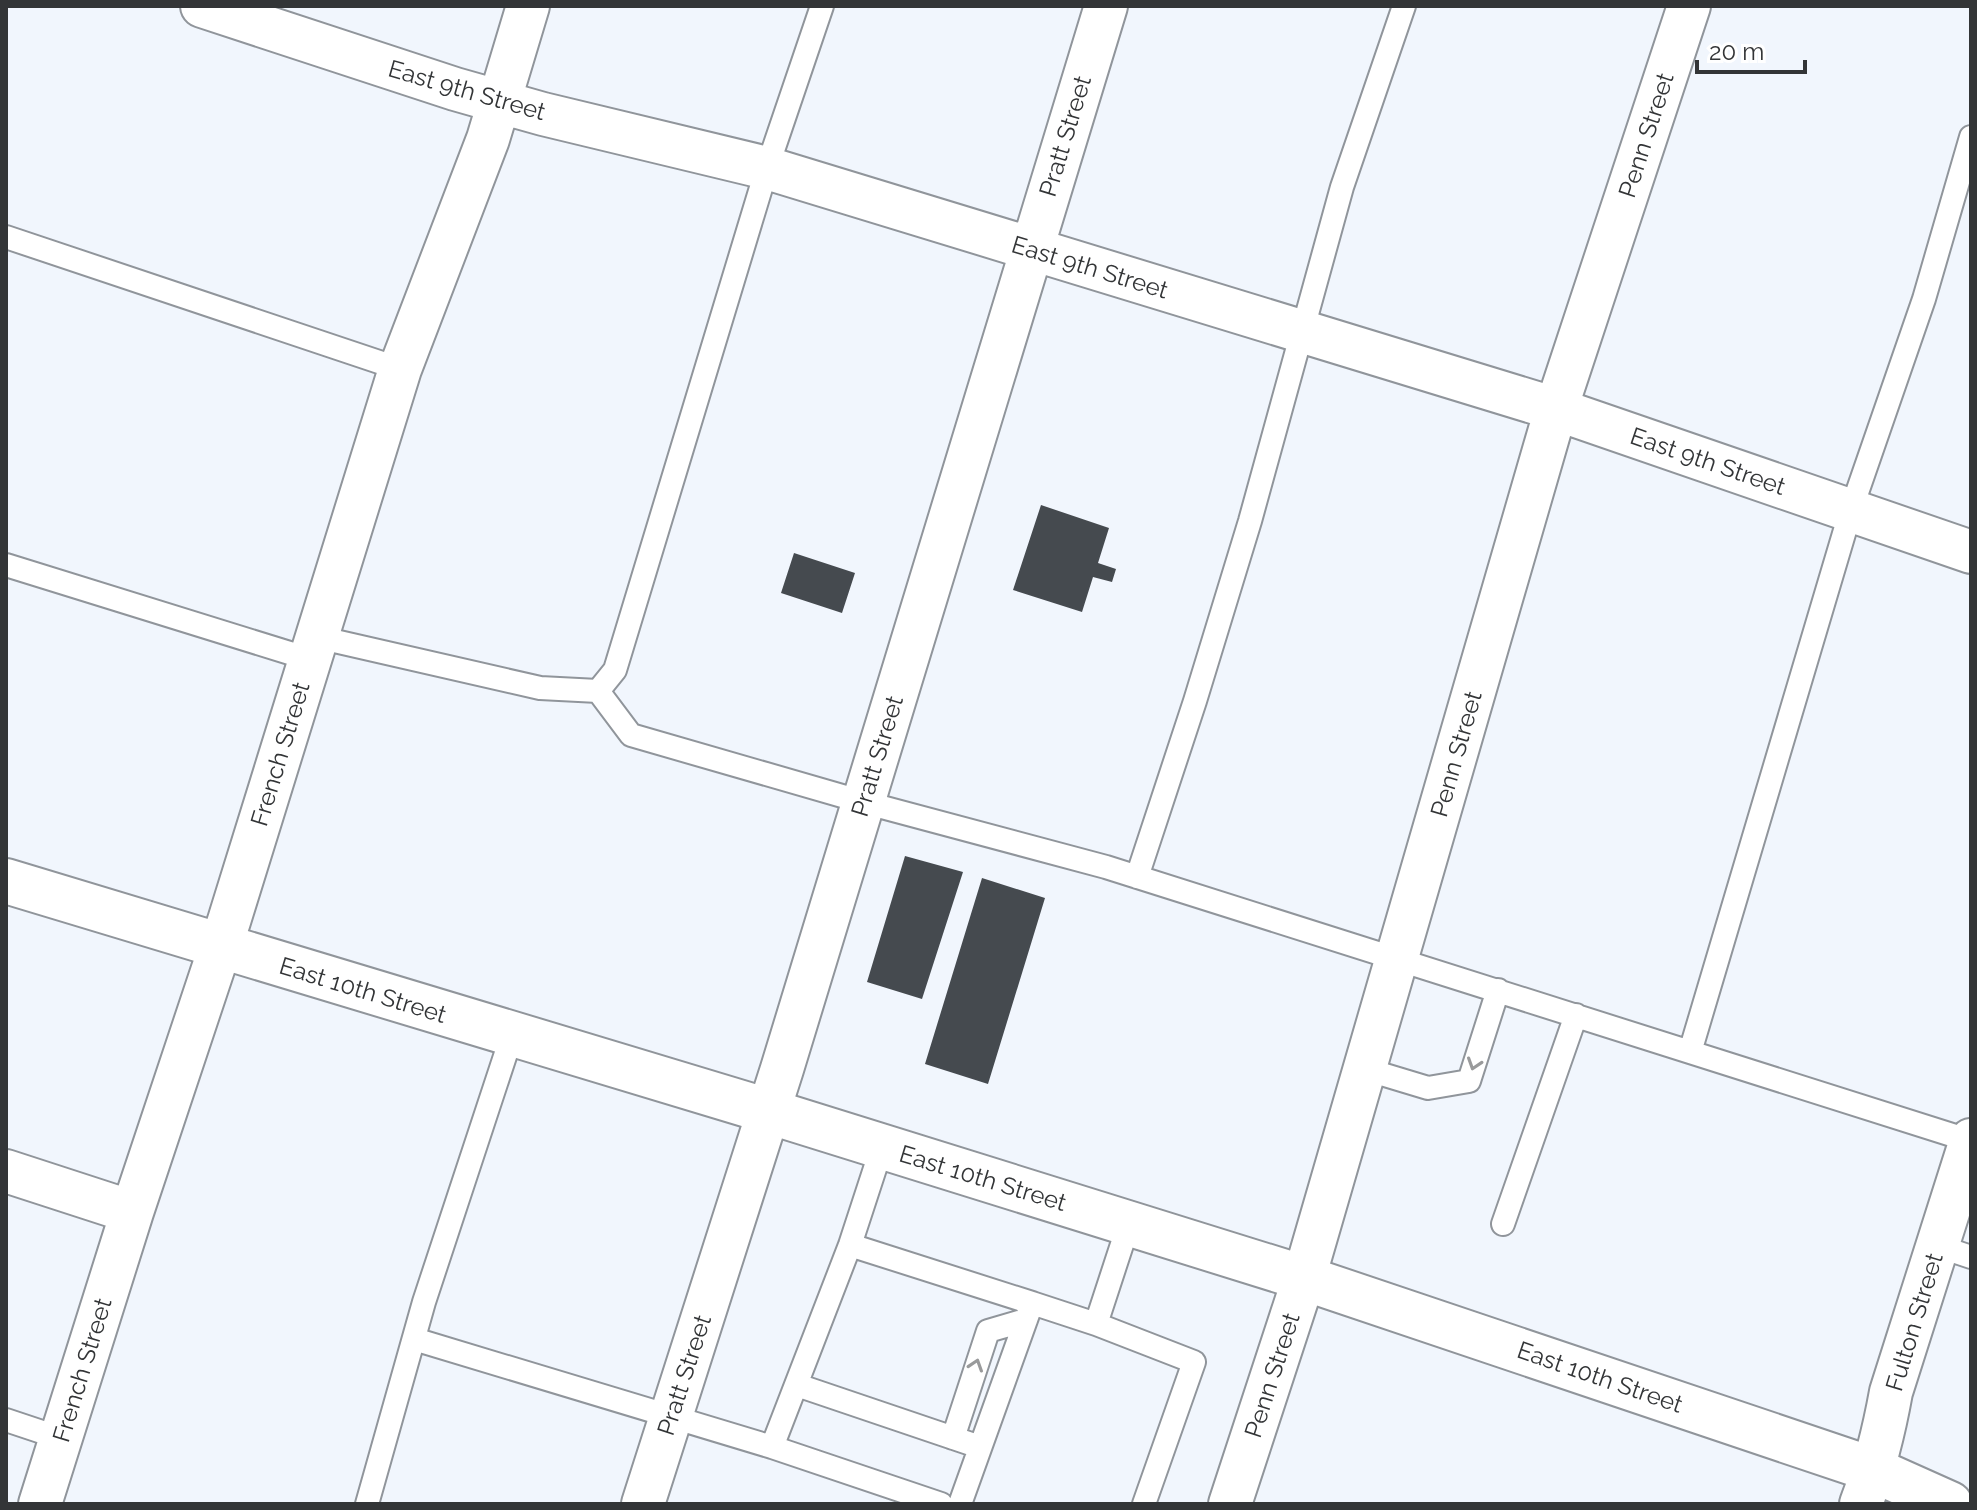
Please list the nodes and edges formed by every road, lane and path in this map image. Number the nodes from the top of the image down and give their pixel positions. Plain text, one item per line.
1 (202, 6) edge
2 (528, 6) edge
3 (822, 6) edge
4 (1106, 6) edge
5 (1404, 6) edge
6 (1689, 6) edge
7 (500, 102) junction
8 (1971, 137) edge
9 (767, 168) junction
10 (6, 237) edge
11 (1031, 249) junction
12 (1302, 332) junction
13 (400, 369) junction
14 (1556, 409) junction
15 (1851, 510) junction
16 (1971, 552) edge
17 (6, 565) edge
18 (313, 648) junction
19 (598, 691) junction
20 (863, 802) junction
21 (1137, 877) junction
22 (6, 881) edge
23 (219, 947) junction
24 (1397, 958) junction
25 (1498, 990) junction
26 (1576, 1015) junction
27 (512, 1035) junction
28 (1690, 1052) junction
29 (1365, 1069) junction
30 (768, 1111) junction
31 (1971, 1141) edge
32 (882, 1147) junction
33 (6, 1171) edge
34 (132, 1212) junction
35 (1129, 1223) junction
36 (1503, 1224) dead end
37 (850, 1245) junction
38 (1954, 1251) edge
39 (1304, 1278) junction
40 (1029, 1311) junction
41 (1096, 1324) junction
42 (414, 1339) junction
43 (797, 1385) junction
44 (671, 1416) junction
45 (6, 1420) edge
46 (60, 1438) junction
47 (953, 1438) junction
48 (772, 1447) junction
49 (980, 1447) junction
50 (1868, 1487) edge
51 (40, 1504) edge
52 (367, 1504) edge
53 (643, 1504) edge
54 (941, 1504) edge
55 (960, 1504) edge
56 (1144, 1504) edge
57 (1230, 1504) edge
58 (1950, 1504) edge

1 - 7 street, East 9th Street
2 - 7 street, French Street
3 - 9 lane
4 - 11 street, Pratt Street
5 - 12 lane
6 - 14 street, Penn Street
7 - 9 street, East 9th Street
7 - 13 street, French Street
8 - 15 lane
9 - 11 street, East 9th Street
9 - 19 lane
10 - 13 lane
11 - 12 street, East 9th Street
11 - 20 street, Pratt Street
12 - 14 street, East 9th Street
12 - 21 lane
13 - 18 street, French Street
14 - 15 street, East 9th Street
14 - 24 street, Penn Street
15 - 16 street, East 9th Street
15 - 28 lane
17 - 18 lane
18 - 19 lane
18 - 23 street, French Street
19 - 20 lane
20 - 21 lane
20 - 30 street, Pratt Street
21 - 24 lane
22 - 23 main road, East 10th Street
23 - 27 main road, East 10th Street
23 - 34 street, French Street
24 - 25 lane
24 - 29 street, Penn Street
25 - 26 lane
25 -> 29 lane
26 - 28 lane
26 - 36 lane
27 - 30 main road, East 10th Street
27 - 42 lane
28 - 31 lane
29 - 39 street, Penn Street
30 - 32 main road, East 10th Street
30 - 44 street, Pratt Street
31 - 38 street, Fulton Street
32 - 35 main road, East 10th Street
32 - 37 lane
33 - 34 street
34 - 46 street, French Street
35 - 39 main road, East 10th Street
35 - 41 lane
37 - 40 lane
37 - 43 lane
38 - 50 street, Fulton Street
39 - 50 main road, East 10th Street
39 - 57 street, Penn Street
40 - 41 lane
47 -> 40 lane
40 - 49 lane
41 - 56 lane
42 - 44 lane
42 - 52 lane
43 - 47 lane
43 - 48 lane
44 - 48 lane
44 - 53 street, Pratt Street
45 - 46 lane
46 - 51 street, French Street
47 - 49 lane
48 - 54 lane
49 - 55 lane
50 - 58 main road, East 10th Street

